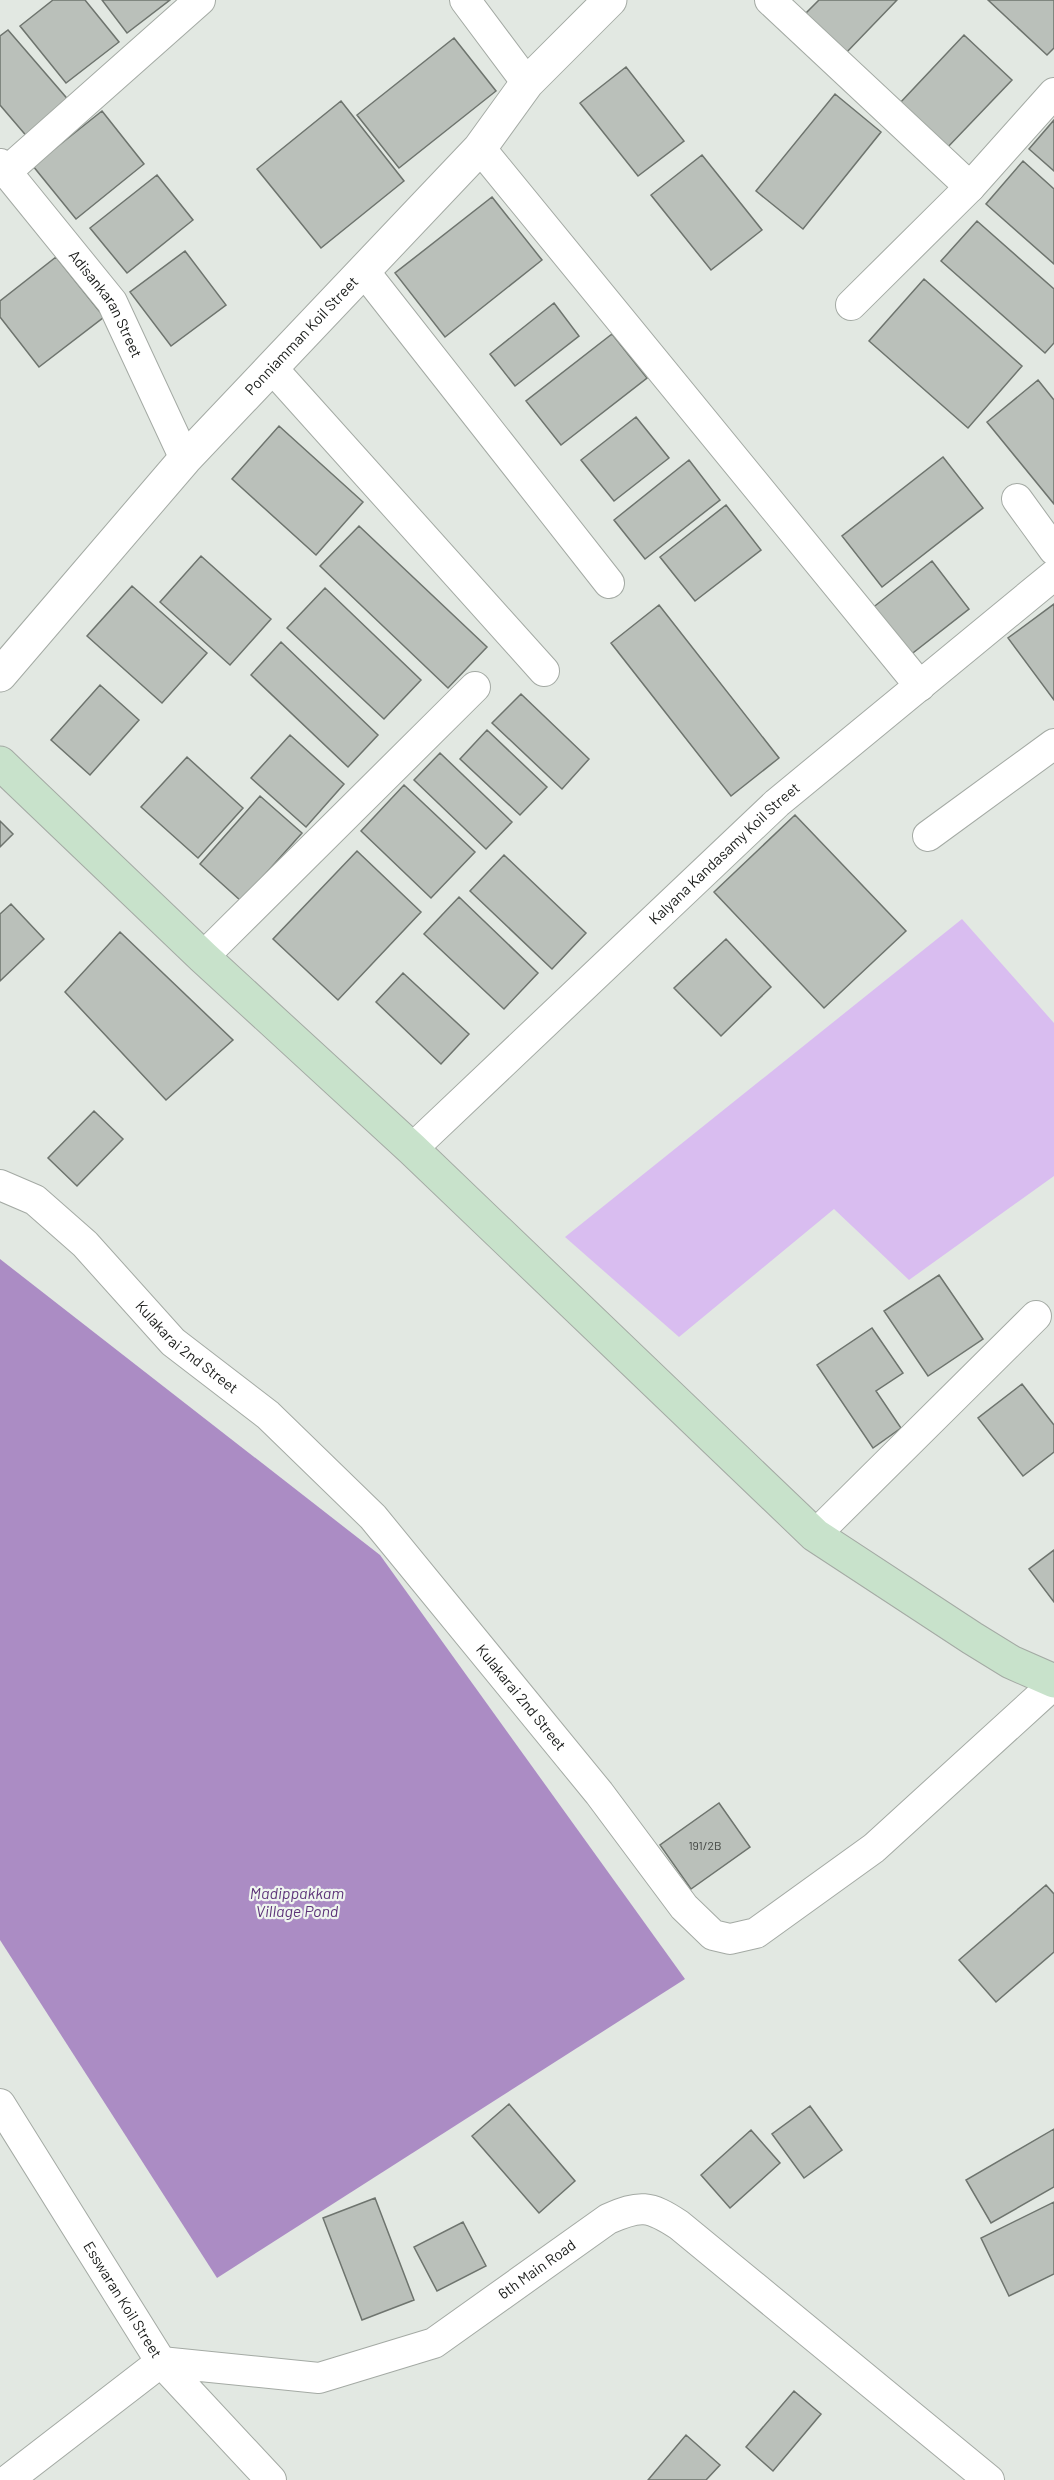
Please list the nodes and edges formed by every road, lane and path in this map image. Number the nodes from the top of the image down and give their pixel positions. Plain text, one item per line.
1 (200, 0) edge
2 (465, 0) edge
3 (610, 0) edge
4 (770, 0) edge
5 (527, 83) junction
6 (1054, 93) edge
7 (480, 148) junction
8 (3, 168) edge
9 (970, 187) junction
10 (363, 270) junction
11 (851, 305) dead end
12 (272, 368) junction
13 (185, 459) junction
14 (1017, 500) dead end
15 (1054, 550) edge
16 (1054, 575) edge
17 (609, 583) dead end
18 (544, 671) dead end
19 (0, 675) edge
20 (920, 686) junction
21 (475, 687) dead end
22 (1054, 744) edge
23 (0, 763) edge
24 (928, 836) dead end
25 (203, 957) junction
26 (412, 1149) junction
27 (0, 1185) edge
28 (1036, 1316) dead end
29 (815, 1535) junction
30 (1054, 1683) edge
31 (0, 2104) edge
32 (161, 2362) junction
33 (8, 2480) edge
34 (271, 2480) edge
35 (989, 2480) edge

1 - 8 street
2 - 5 street
3 - 5 street, Ponniamman Koil Street
4 - 9 street
5 - 7 street, Ponniamman Koil Street
6 - 9 street
7 - 10 street, Ponniamman Koil Street
7 - 20 street
8 - 13 street, Adisankaran Street
9 - 11 street
10 - 12 street, Ponniamman Koil Street
10 - 17 street
12 - 13 street, Ponniamman Koil Street
12 - 18 street
13 - 19 street, Ponniamman Koil Street
14 - 15 street
16 - 20 street, Kalyana Kandasamy Koil Street
20 - 26 street, Kalyana Kandasamy Koil Street
21 - 25 street
22 - 24 street
23 - 25 main road
25 - 26 main road
26 - 29 main road
27 - 30 street, Kulakarai 2nd Street
28 - 29 street
29 - 30 main road
31 - 32 street, Esswaran Koil Street
32 - 33 street, Esswaran Koil Street
32 - 34 street
32 - 35 street, 6th Main Road

